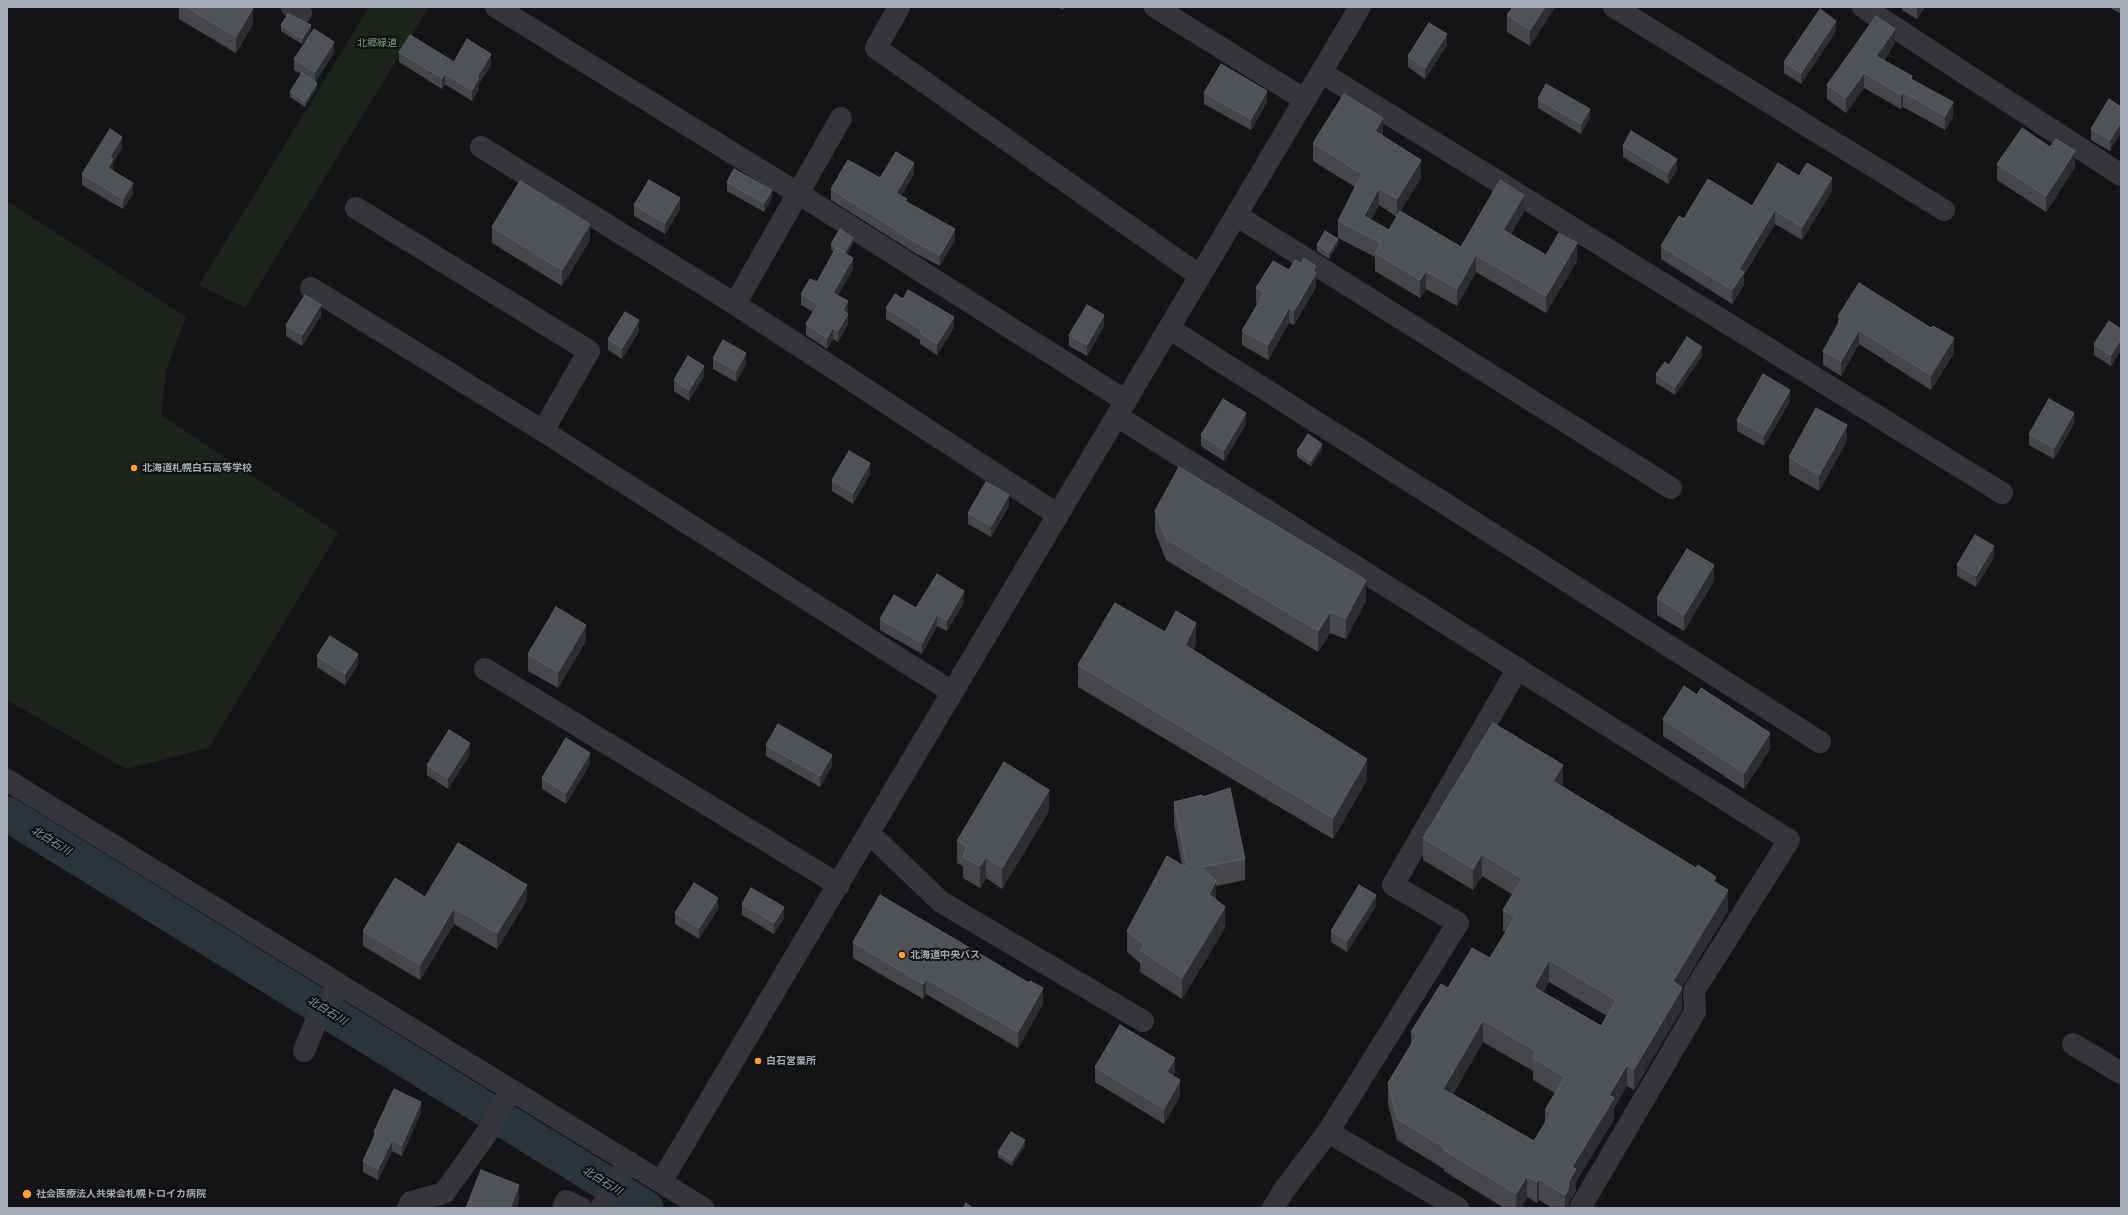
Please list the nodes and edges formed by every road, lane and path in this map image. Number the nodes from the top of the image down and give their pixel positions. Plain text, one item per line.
1 (496, 7) edge
2 (899, 7) edge
3 (1155, 7) edge
4 (1360, 7) edge
5 (1614, 7) edge
6 (1863, 7) edge
7 (1322, 73) junction
8 (1305, 100) junction
9 (841, 118) dead end
10 (481, 147) dead end
11 (2121, 175) edge
12 (799, 194) junction
13 (356, 208) dead end
14 (1944, 210) dead end
15 (1236, 215) junction
16 (1200, 276) junction
17 (311, 288) dead end
18 (735, 304) junction
19 (1170, 329) junction
20 (1122, 408) junction
21 (543, 431) junction
22 (1671, 488) dead end
23 (2002, 493) dead end
24 (1058, 515) junction
25 (1518, 668) junction
26 (485, 669) dead end
27 (952, 692) junction
28 (1820, 742) dead end
29 (7, 780) edge
30 (870, 834) junction
31 (839, 885) junction
32 (336, 991) junction
33 (1143, 1021) dead end
34 (2073, 1044) dead end
35 (304, 1051) dead end
36 (2121, 1073) edge
37 (509, 1095) junction
38 (1328, 1132) junction
39 (626, 1168) junction
40 (661, 1182) junction
41 (603, 1206) edge
42 (408, 1208) edge
43 (563, 1208) edge
44 (581, 1208) edge
45 (703, 1208) edge
46 (1273, 1208) edge
47 (1458, 1208) edge
48 (1580, 1208) edge

1 - 12 street
2 - 16 street
3 - 8 street
4 - 7 street
5 - 14 street
6 - 11 street
7 - 8 street
7 - 23 street
8 - 15 street
9 - 12 street
10 - 18 street
12 - 18 street
12 - 20 street
13 - 21 street
15 - 16 street
15 - 22 street
16 - 19 street
17 - 21 street
18 - 24 street
19 - 20 street
19 - 28 street
20 - 24 street
20 - 25 street
21 - 27 street
24 - 27 street
25 - 38 street
25 - 48 street
26 - 31 street
27 - 30 street
29 - 32 street
30 - 31 street
30 - 33 street
31 - 40 street
32 - 35 street
32 - 37 street
34 - 36 street
37 - 39 street
37 - 42 street
38 - 46 street
38 - 47 street
39 - 40 street
39 - 41 street
40 - 45 street
43 - 44 street

